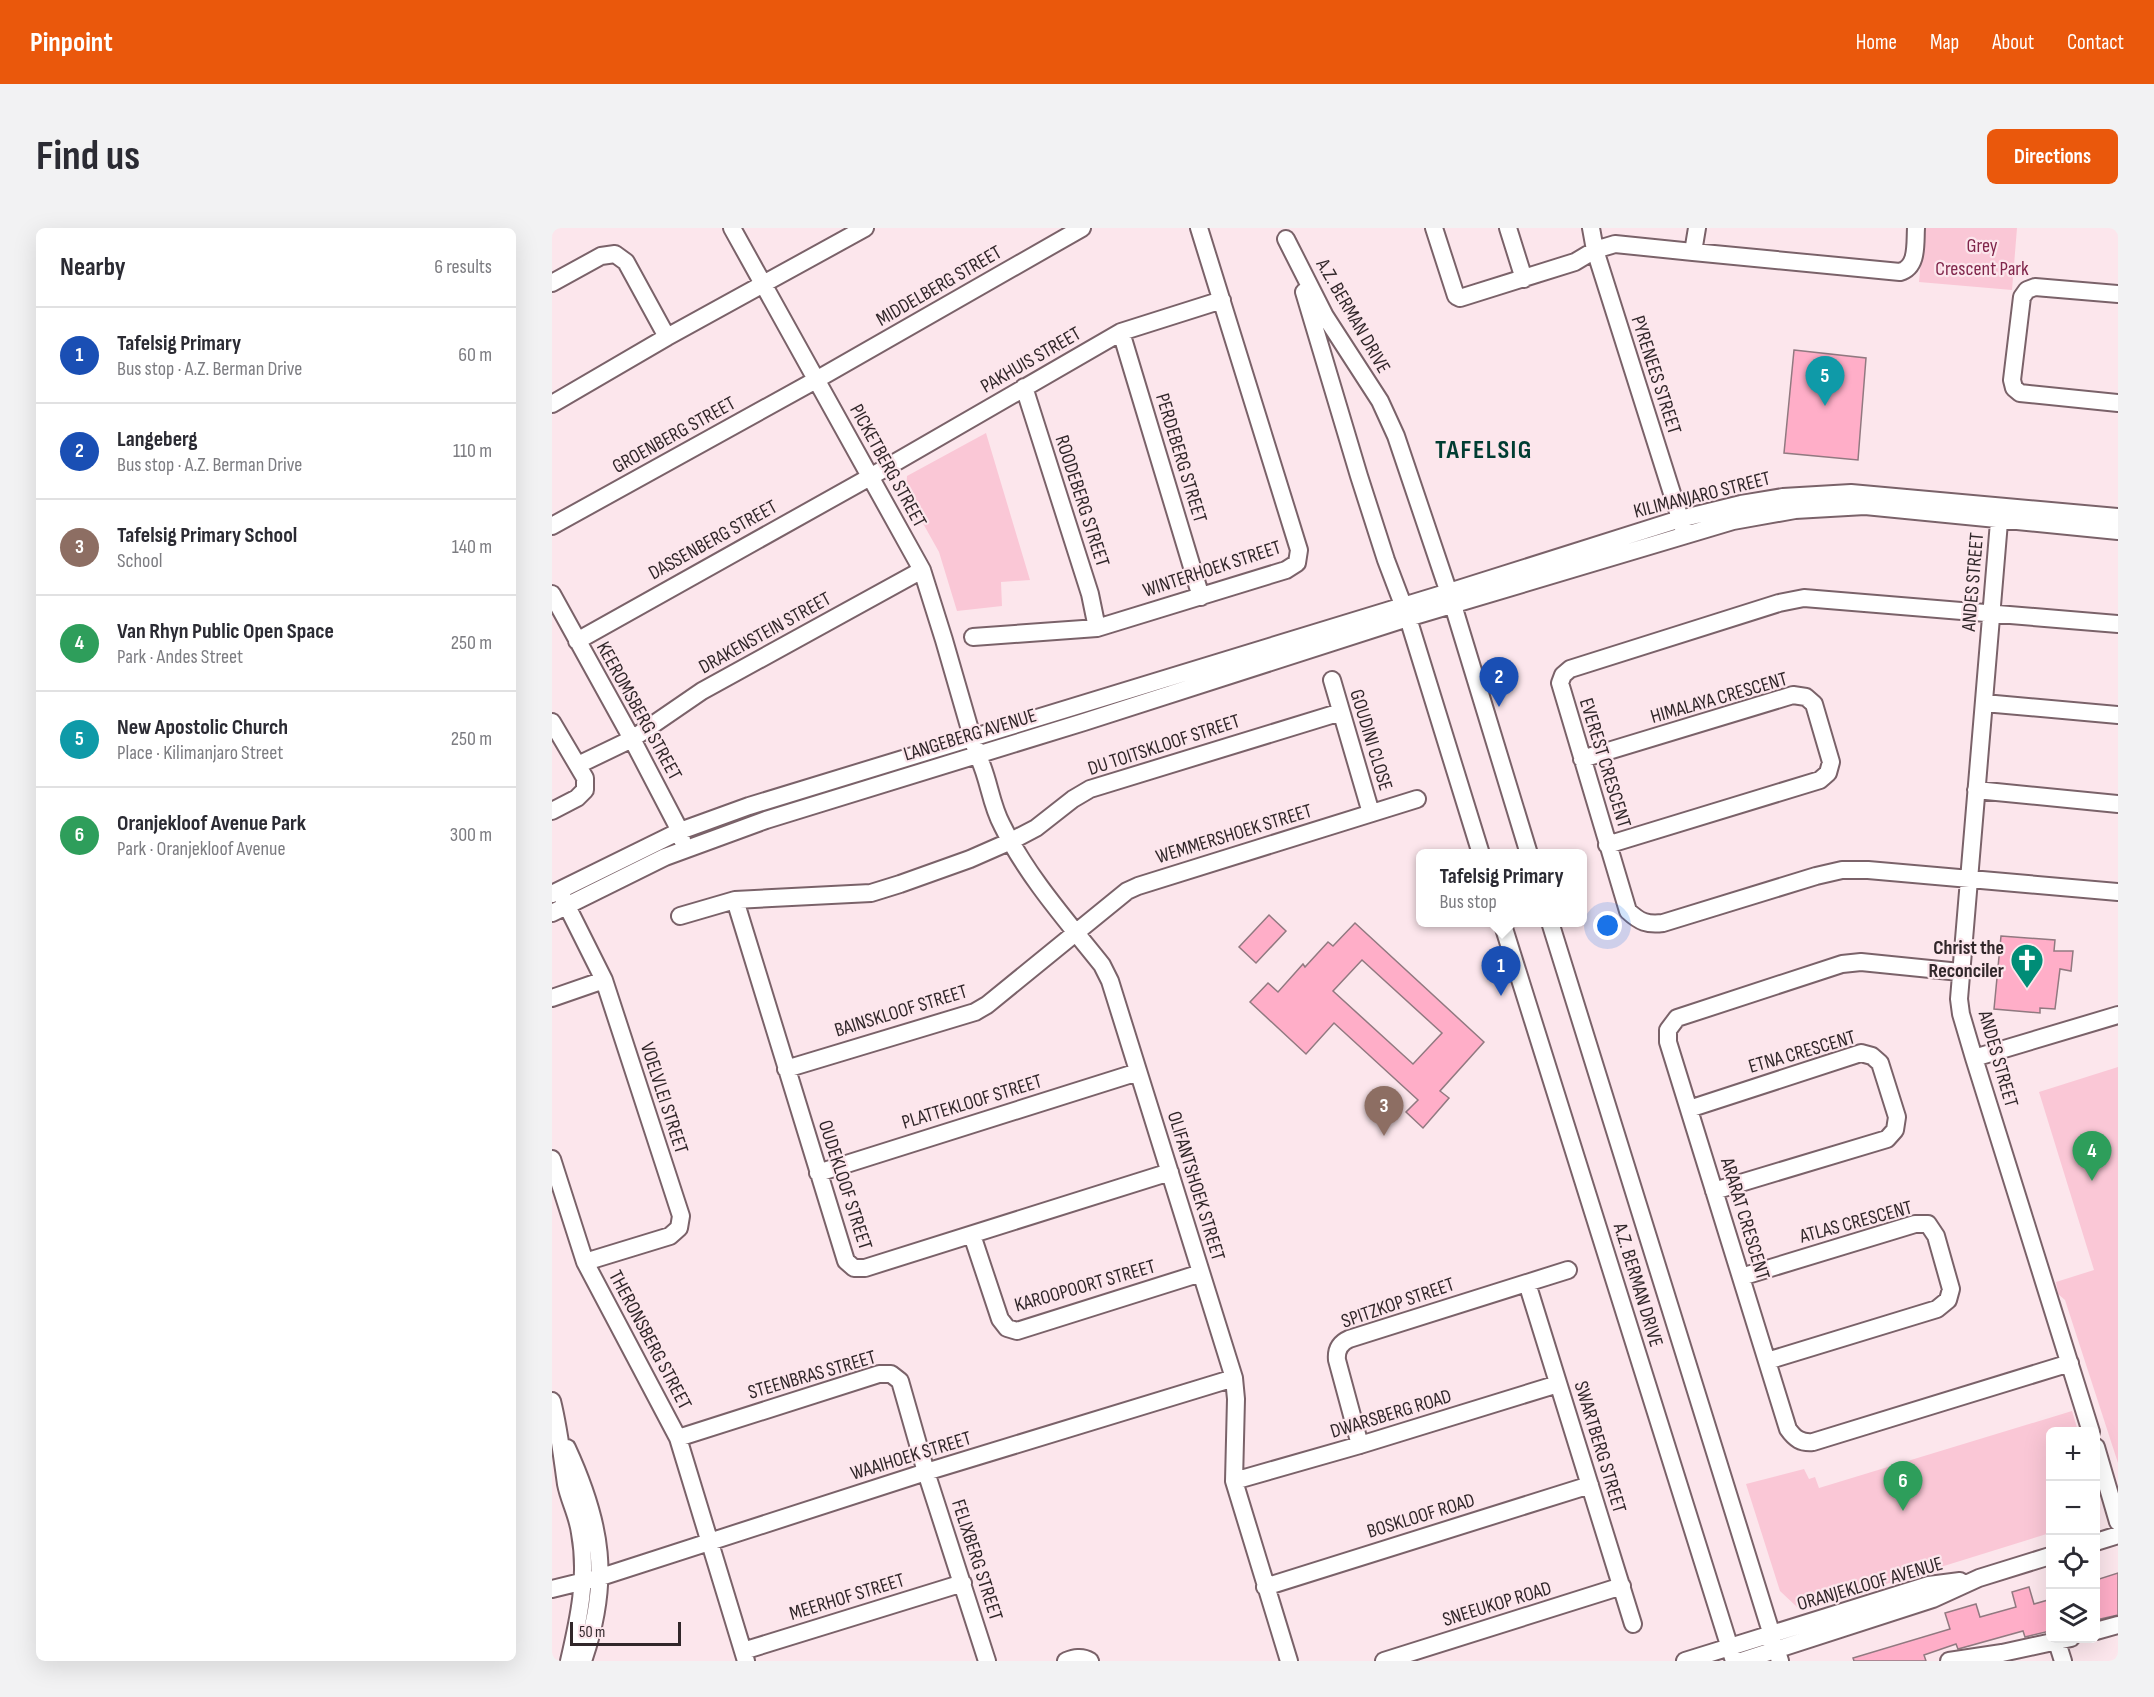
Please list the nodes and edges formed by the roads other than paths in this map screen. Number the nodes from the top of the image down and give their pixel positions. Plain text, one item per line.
1 (732, 228) edge
2 (865, 228) edge
3 (1082, 228) edge
4 (1199, 228) edge
5 (1434, 228) edge
6 (1508, 228) edge
7 (1591, 228) edge
8 (1696, 228) edge
9 (1916, 228) edge
10 (1285, 234) edge
11 (1595, 250) junction
12 (1693, 252) junction
13 (1524, 279) junction
14 (552, 283) edge
15 (764, 285) junction
16 (2118, 294) edge
17 (1222, 300) junction
18 (1121, 332) junction
19 (666, 337) junction
20 (816, 380) junction
21 (1024, 387) junction
22 (2118, 403) edge
23 (552, 404) edge
24 (870, 477) junction
25 (2000, 513) junction
26 (2118, 517) edge
27 (552, 526) edge
28 (1682, 527) junction
29 (2118, 531) edge
30 (922, 570) junction
31 (552, 594) edge
32 (1201, 597) junction
33 (1451, 598) junction
34 (1406, 612) junction
35 (1991, 615) junction
36 (2118, 624) edge
37 (1097, 628) junction
38 (973, 637) dead end
39 (577, 640) junction
40 (1332, 680) dead end
41 (1984, 702) junction
42 (1341, 712) junction
43 (2118, 714) edge
44 (552, 722) edge
45 (632, 739) junction
46 (975, 746) junction
47 (1582, 759) junction
48 (578, 765) junction
49 (1976, 790) junction
50 (1417, 799) dead end
51 (2118, 804) edge
52 (552, 811) edge
53 (1371, 813) junction
54 (680, 831) junction
55 (1011, 841) junction
56 (1608, 845) junction
57 (1478, 849) edge
58 (1527, 849) edge
59 (685, 850) junction
60 (1969, 879) junction
61 (2118, 892) edge
62 (735, 900) junction
63 (557, 901) edge
64 (680, 916) dead end
65 (1504, 927) edge
66 (1552, 927) edge
67 (1076, 933) junction
68 (1960, 972) junction
69 (604, 980) junction
70 (552, 998) edge
71 (2118, 1015) edge
72 (1974, 1058) junction
73 (786, 1069) junction
74 (1138, 1072) junction
75 (1689, 1109) junction
76 (552, 1159) edge
77 (1170, 1172) junction
78 (818, 1173) junction
79 (1714, 1191) junction
80 (972, 1235) junction
81 (585, 1262) junction
82 (1568, 1270) dead end
83 (1201, 1273) junction
84 (1741, 1277) junction
85 (1527, 1282) junction
86 (1767, 1361) junction
87 (2070, 1363) junction
88 (1234, 1378) junction
89 (1558, 1384) junction
90 (552, 1401) edge
91 (2090, 1427) edge
92 (560, 1430) junction
93 (678, 1438) junction
94 (1360, 1445) junction
95 (2100, 1461) edge
96 (926, 1472) junction
97 (1234, 1481) junction
98 (1590, 1485) junction
99 (2118, 1522) edge
100 (2118, 1535) edge
101 (2100, 1541) edge
102 (709, 1542) junction
103 (2046, 1557) edge
104 (601, 1577) junction
105 (584, 1582) junction
106 (963, 1583) junction
107 (1622, 1586) junction
108 (1265, 1587) junction
109 (552, 1589) edge
110 (1633, 1624) dead end
111 (2118, 1625) edge
112 (2100, 1630) edge
113 (2048, 1643) edge
114 (2064, 1643) edge
115 (1776, 1648) edge
116 (1732, 1654) edge
117 (744, 1656) edge
118 (568, 1661) edge
119 (583, 1661) edge
120 (987, 1661) edge
121 (1066, 1661) edge
122 (1090, 1661) edge
123 (1289, 1661) edge
124 (1384, 1661) edge
125 (1685, 1661) edge
126 (1741, 1661) edge
127 (1949, 1661) edge
128 (2063, 1661) edge

1 - 15 street, PICKETBERG STREET
2 - 15 street
3 - 20 street, MIDDELBERG STREET
4 - 17 street, WINTERHOEK STREET
5 - 13 street
6 - 13 street
7 - 11 street, PYRENEES STREET
8 - 12 street
9 - 12 street
10 - 33 street, A.Z. BERMAN DRIVE
10 - 34 street, A.Z. BERMAN DRIVE
11 - 12 street
11 - 13 street
11 - 28 street, PYRENEES STREET
14 - 19 street
15 - 19 street
15 - 20 street, PICKETBERG STREET
16 - 22 street
17 - 18 street, PAKHUIS STREET
17 - 32 street, WINTERHOEK STREET
18 - 21 street, PAKHUIS STREET
18 - 32 street, PERDEBERG STREET
19 - 23 street
20 - 24 street, PICKETBERG STREET
20 - 27 street, GROENBERG STREET
21 - 24 street, PAKHUIS STREET
21 - 37 street, ROODEBERG STREET
24 - 30 street, PICKETBERG STREET
24 - 39 street, DASSENBERG STREET
25 - 26 street, KILIMANJARO STREET
25 - 28 street, KILIMANJARO STREET
25 - 29 street, KILIMANJARO STREET
25 - 35 street, ANDES STREET
28 - 33 street, KILIMANJARO STREET
30 - 45 street, DRAKENSTEIN STREET
30 - 46 street, PICKETBERG STREET
31 - 39 street, KEEROMSBERG STREET
32 - 37 street, WINTERHOEK STREET
33 - 34 street, KILIMANJARO STREET
33 - 58 street, A.Z. BERMAN DRIVE
34 - 46 street, LANGEBERG AVENUE
34 - 57 street, A.Z. BERMAN DRIVE
35 - 36 street, EVEREST CRESCENT
35 - 41 street, ANDES STREET
35 - 47 street, EVEREST CRESCENT
37 - 38 street, WINTERHOEK STREET
39 - 45 street, KEEROMSBERG STREET
40 - 42 street, GOUDINI CLOSE
41 - 43 street
41 - 49 street, ANDES STREET
42 - 53 street, GOUDINI CLOSE
42 - 55 street, DU TOITSKLOOF STREET
44 - 48 street
45 - 48 street, DRAKENSTEIN STREET
45 - 54 street, KEEROMSBERG STREET
46 - 54 street, LANGEBERG AVENUE
46 - 55 street, OLIFANTSHOEK STREET
46 - 59 street, LANGEBERG AVENUE
47 - 56 street, EVEREST CRESCENT
47 - 56 street, HIMALAYA CRESCENT
48 - 52 street
49 - 51 street
49 - 60 street, ANDES STREET
50 - 53 street, WEMMERSHOEK STREET
53 - 67 street, WEMMERSHOEK STREET
54 - 59 street, KEEROMSBERG STREET
54 - 63 street, LANGEBERG AVENUE
55 - 62 street, DU TOITSKLOOF STREET
55 - 67 street, OLIFANTSHOEK STREET
56 - 60 street, EVEREST CRESCENT
59 - 63 street, LANGEBERG AVENUE
60 - 61 street, EVEREST CRESCENT
60 - 68 street, ANDES STREET
62 - 64 street, DU TOITSKLOOF STREET
62 - 73 street, OUDEKLOOF STREET
63 - 69 street, VOELVLEI STREET
65 - 116 street, A.Z. BERMAN DRIVE
66 - 115 street, A.Z. BERMAN DRIVE
67 - 73 street, BAINSKLOOF STREET
67 - 74 street, OLIFANTSHOEK STREET
68 - 72 street, ANDES STREET
68 - 75 street, ARARAT CRESCENT
69 - 70 street
69 - 81 street, VOELVLEI STREET
71 - 72 street
72 - 87 street, ANDES STREET
73 - 78 street, OUDEKLOOF STREET
74 - 77 street, OLIFANTSHOEK STREET
74 - 78 street, PLATTEKLOOF STREET
75 - 79 street, ARARAT CRESCENT
75 - 79 street, ETNA CRESCENT
76 - 81 street, THERONSBERG STREET
77 - 80 street, OUDEKLOOF STREET
77 - 83 street, OLIFANTSHOEK STREET
78 - 80 street, OUDEKLOOF STREET
79 - 84 street, ARARAT CRESCENT
80 - 83 street, KAROOPOORT STREET
81 - 93 street, THERONSBERG STREET
82 - 85 street, SPITZKOP STREET
83 - 88 street, OLIFANTSHOEK STREET
84 - 86 street, ARARAT CRESCENT
84 - 86 street, ATLAS CRESCENT
85 - 89 street, SWARTBERG STREET
85 - 94 street, SPITZKOP STREET
86 - 87 street, ARARAT CRESCENT
87 - 91 street, ANDES STREET
88 - 96 street, WAAIHOEK STREET
88 - 97 street, OLIFANTSHOEK STREET
89 - 94 street, DWARSBERG ROAD
89 - 98 street, SWARTBERG STREET
90 - 92 street
92 - 104 street
92 - 105 street
93 - 96 street, STEENBRAS STREET
93 - 102 street, THERONSBERG STREET
94 - 97 street, DWARSBERG ROAD
95 - 99 street
96 - 102 street, WAAIHOEK STREET
96 - 106 street, FELIXBERG STREET
97 - 108 street, OLIFANTSHOEK STREET
98 - 107 street, SWARTBERG STREET
98 - 108 street, BOSKLOOF ROAD
100 - 101 street
102 - 104 street, WAAIHOEK STREET
102 - 117 street, THERONSBERG STREET
103 - 115 street, ORANJEKLOOF AVENUE
104 - 105 street, WAAIHOEK STREET
104 - 119 street
105 - 109 street, WAAIHOEK STREET
105 - 118 street
106 - 117 street, MEERHOF STREET
106 - 120 street, FELIXBERG STREET
107 - 110 street, SWARTBERG STREET
107 - 124 street, SNEEUKOP ROAD
108 - 123 street, OLIFANTSHOEK STREET
111 - 112 street
113 - 127 street
114 - 128 street
115 - 116 street
115 - 126 street
116 - 125 street
121 - 122 street

